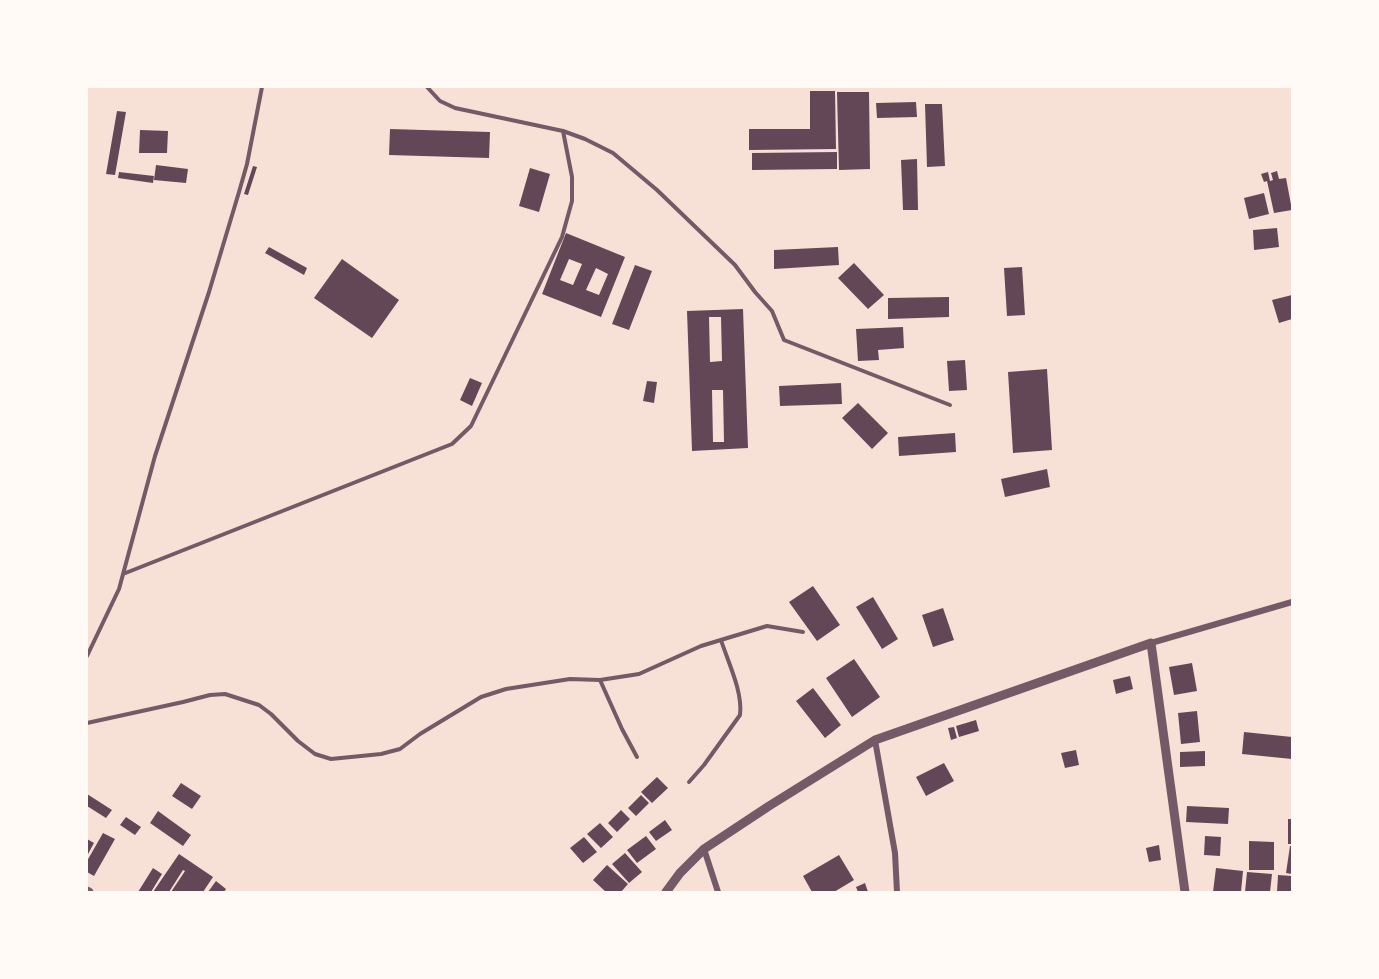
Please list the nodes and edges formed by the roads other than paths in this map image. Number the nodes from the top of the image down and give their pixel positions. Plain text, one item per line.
1 (262, 87) edge
2 (427, 87) edge
3 (563, 131) junction
4 (950, 405) dead end
5 (123, 574) junction
6 (1292, 602) edge
7 (803, 632) dead end
8 (721, 640) junction
9 (1150, 643) junction
10 (87, 656) edge
11 (600, 680) junction
12 (87, 723) edge
13 (875, 740) junction
14 (637, 757) dead end
15 (689, 782) dead end
16 (704, 849) junction
17 (666, 892) edge
18 (718, 892) edge
19 (897, 892) edge
20 (1185, 892) edge

1 - 5 lane
2 - 3 lane
3 - 4 lane
3 - 5 lane
5 - 10 lane
6 - 9 street
7 - 8 lane
8 - 11 lane
8 - 15 lane
9 - 13 street
9 - 20 street
11 - 12 lane
11 - 14 lane
13 - 16 street
13 - 19 street
16 - 17 street
16 - 18 street

